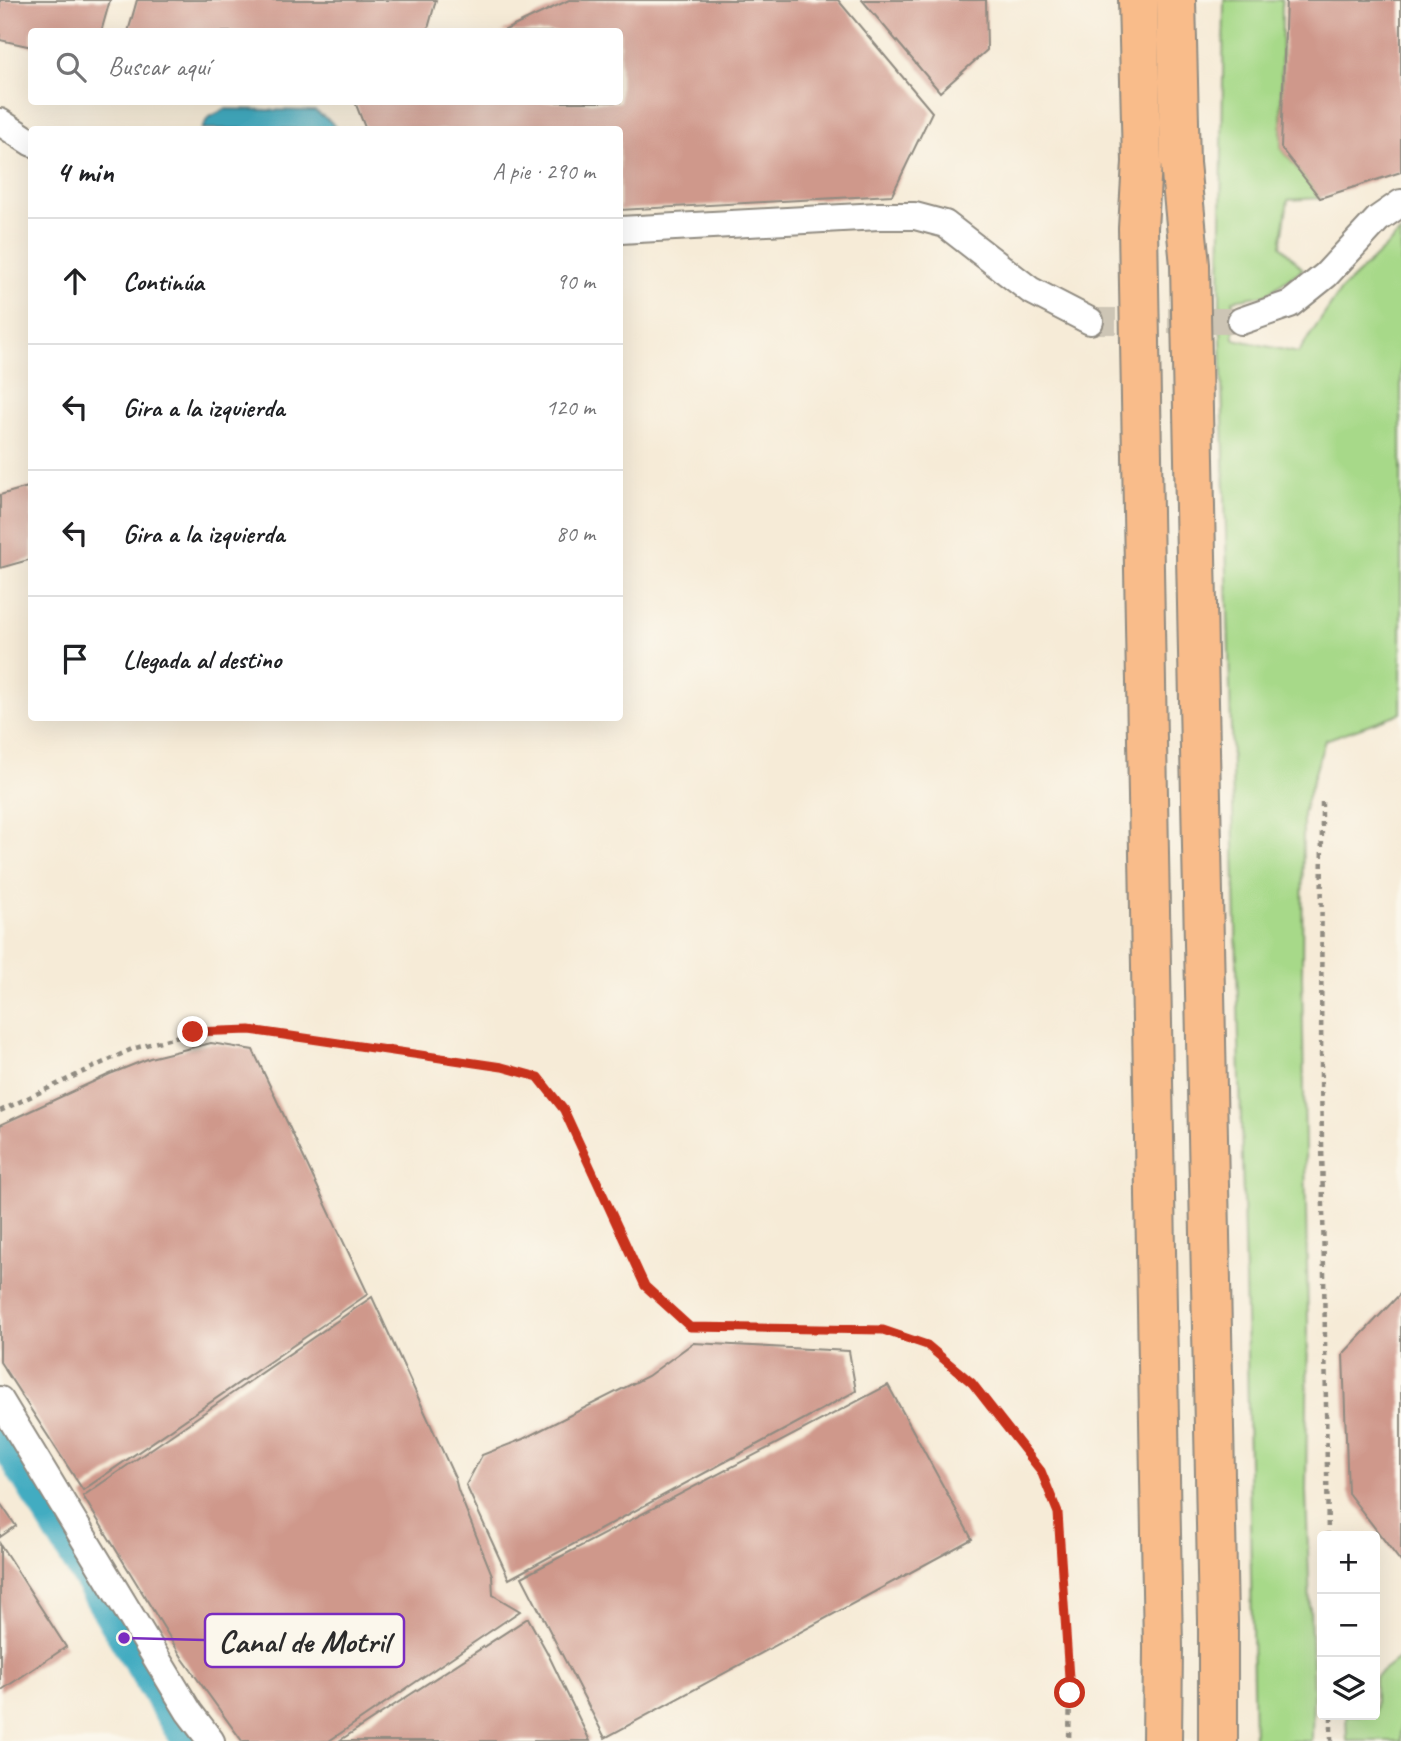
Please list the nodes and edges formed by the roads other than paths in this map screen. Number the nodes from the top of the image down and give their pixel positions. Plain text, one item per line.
1 (1117, 0) edge
2 (1138, 0) edge
3 (1176, 0) edge
4 (1202, 0) edge
5 (0, 122) edge
6 (28, 141) edge
7 (1401, 203) edge
8 (1138, 228) junction
9 (623, 230) edge
10 (1190, 265) junction
11 (1090, 321) tunnel mouth
12 (1241, 321) tunnel mouth
13 (0, 1400) edge
14 (211, 1741) edge
15 (1162, 1741) edge
16 (1218, 1741) edge

1 - 8 highway
2 - 8 highway
3 - 10 highway
4 - 10 highway
5 - 6 street
7 - 12 street
8 - 15 highway
9 - 11 street
10 - 16 highway
13 - 14 street

